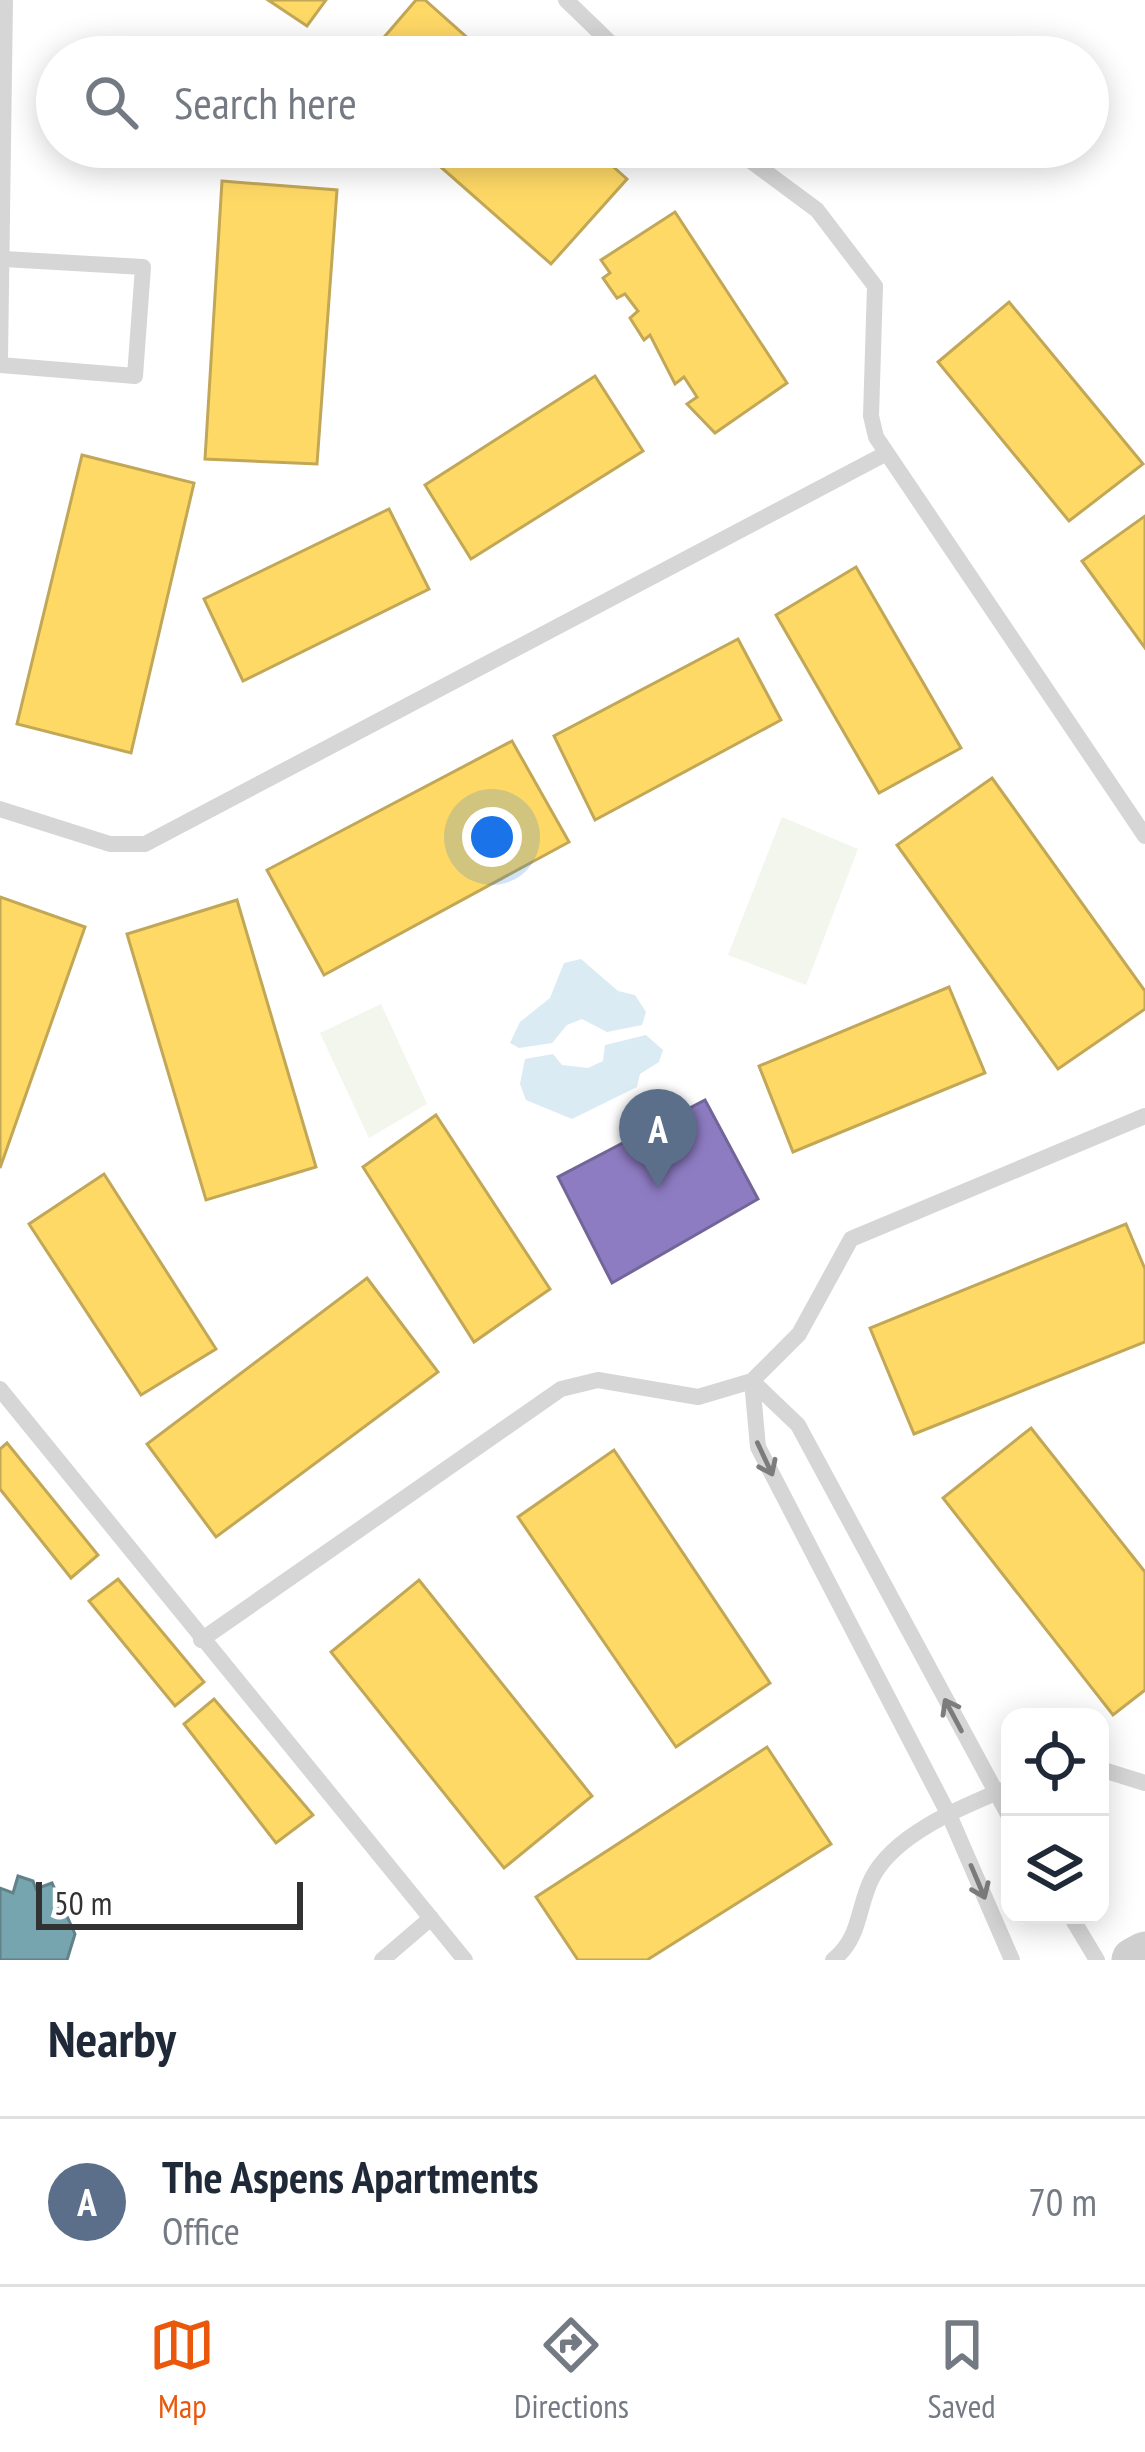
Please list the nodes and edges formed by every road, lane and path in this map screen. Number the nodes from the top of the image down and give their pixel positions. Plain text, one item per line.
1 (5, 0) edge
2 (566, 0) edge
3 (603, 36) edge
4 (761, 168) edge
5 (4, 259) junction
6 (0, 362) edge
7 (885, 454) junction
8 (0, 809) edge
9 (1145, 836) edge
10 (1145, 1116) edge
11 (752, 1381) junction
12 (0, 1389) edge
13 (201, 1640) junction
14 (1109, 1772) edge
15 (1145, 1783) edge
16 (1001, 1786) edge
17 (1001, 1791) edge
18 (950, 1817) junction
19 (431, 1918) junction
20 (1075, 1924) edge
21 (1145, 1954) edge
22 (382, 1960) edge
23 (465, 1960) edge
24 (833, 1960) edge
25 (1012, 1960) edge
26 (1097, 1960) edge
27 (1134, 1960) edge

1 - 5 lane
2 - 3 lane
4 - 7 lane
5 - 6 lane
5 - 6 lane
7 - 8 lane
7 - 9 lane
10 - 11 lane
11 - 13 lane
16 -> 11 lane
11 -> 18 lane
12 - 13 lane
13 - 19 lane
14 - 15 lane
17 - 18 lane
18 - 24 lane
18 -> 25 lane
19 - 22 lane
19 - 23 lane
20 - 26 lane
21 - 27 main road

